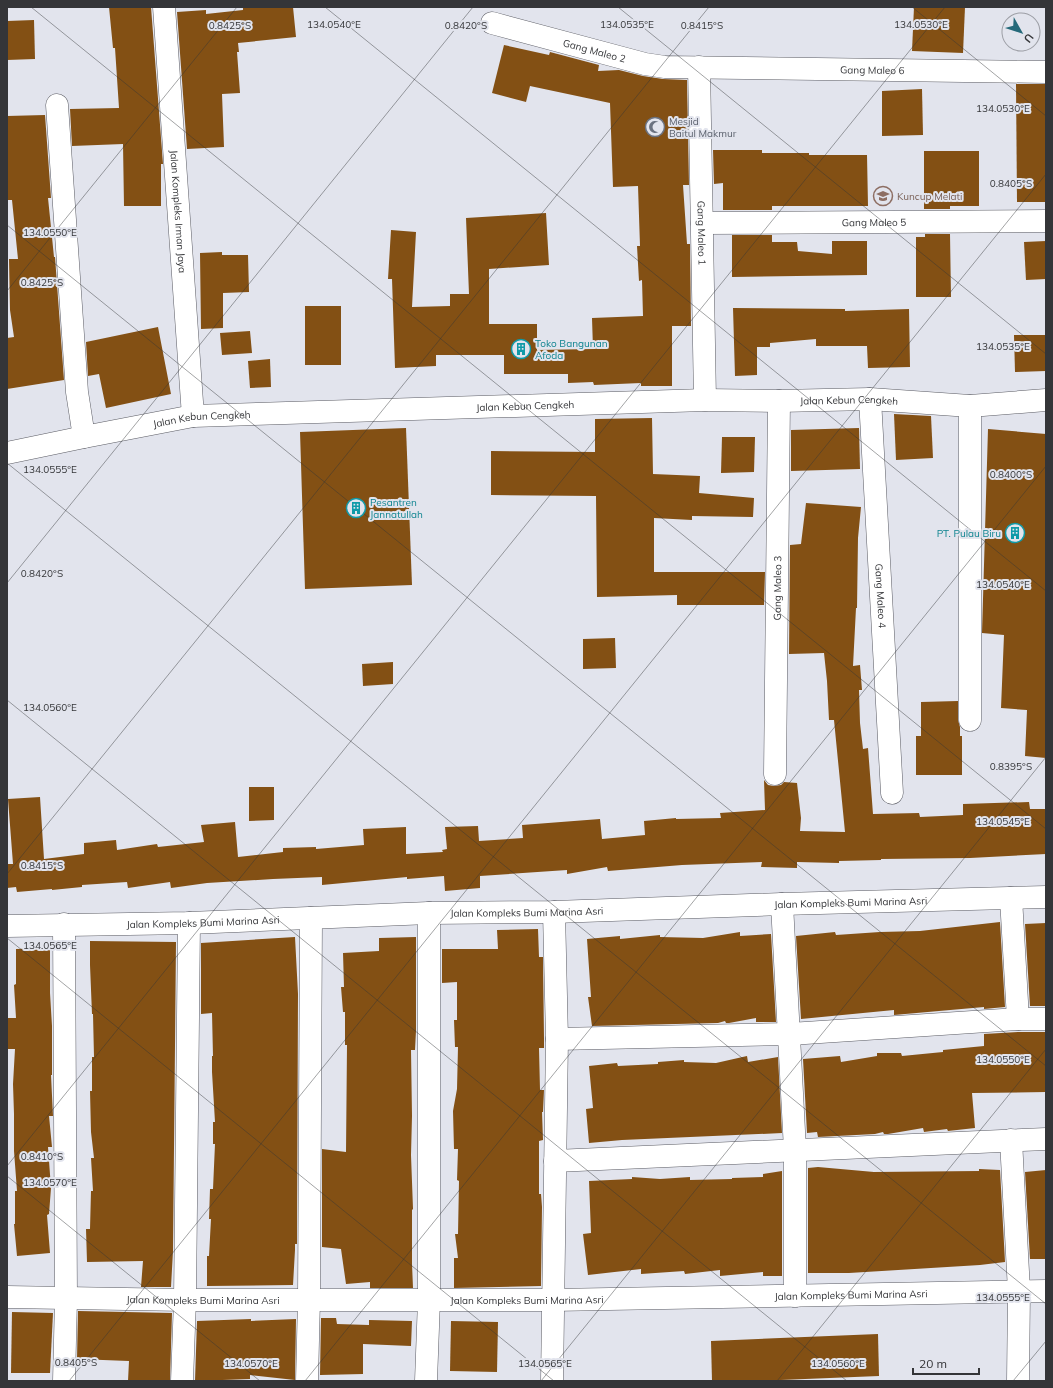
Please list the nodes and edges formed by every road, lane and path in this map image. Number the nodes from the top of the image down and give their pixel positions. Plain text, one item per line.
1 (164, 7) edge
2 (492, 23) dead end
3 (699, 67) junction
4 (1046, 72) edge
5 (57, 105) dead end
6 (1046, 221) edge
7 (702, 223) junction
8 (870, 399) junction
9 (705, 400) junction
10 (1046, 400) edge
11 (779, 401) junction
12 (970, 406) junction
13 (193, 416) junction
14 (84, 436) junction
15 (7, 453) edge
16 (970, 720) dead end
17 (775, 774) dead end
18 (892, 793) dead end
19 (1046, 897) edge
20 (1011, 898) junction
21 (782, 904) junction
22 (554, 912) junction
23 (428, 913) junction
24 (311, 918) junction
25 (189, 923) junction
26 (64, 924) junction
27 (7, 926) edge
28 (1018, 1019) junction
29 (1046, 1019) edge
30 (790, 1034) junction
31 (557, 1039) junction
32 (1046, 1139) edge
33 (1011, 1140) junction
34 (795, 1150) junction
35 (555, 1160) junction
36 (1046, 1291) edge
37 (1019, 1292) junction
38 (795, 1296) junction
39 (7, 1297) edge
40 (66, 1299) junction
41 (309, 1299) junction
42 (185, 1300) junction
43 (429, 1300) junction
44 (553, 1300) junction
45 (64, 1381) edge
46 (182, 1381) edge
47 (307, 1381) edge
48 (426, 1381) edge
49 (552, 1381) edge
50 (1018, 1381) edge

1 - 13 street, Jalan Kompleks Irman Jaya
2 - 3 street, Gang Maleo 2
3 - 4 street, Gang Maleo 6
3 - 7 street, Gang Maleo 1
5 - 14 street
6 - 7 street, Gang Maleo 5
7 - 9 street, Gang Maleo 1
8 - 11 street, Jalan Kebun Cengkeh
8 - 12 street, Jalan Kebun Cengkeh
8 - 18 street, Gang Maleo 4
9 - 11 street, Jalan Kebun Cengkeh
9 - 13 street, Jalan Kebun Cengkeh
10 - 12 street, Jalan Kebun Cengkeh
11 - 17 street, Gang Maleo 3
12 - 16 street
13 - 14 street, Jalan Kebun Cengkeh
14 - 15 street, Jalan Kebun Cengkeh
19 - 20 street, Jalan Kompleks Bumi Marina Asri
20 - 21 street, Jalan Kompleks Bumi Marina Asri
20 - 28 street
21 - 22 street, Jalan Kompleks Bumi Marina Asri
21 - 30 street
22 - 23 street, Jalan Kompleks Bumi Marina Asri
22 - 31 street
23 - 24 street, Jalan Kompleks Bumi Marina Asri
23 - 43 street
24 - 25 street, Jalan Kompleks Bumi Marina Asri
24 - 41 street
25 - 26 street, Jalan Kompleks Bumi Marina Asri
25 - 42 street
26 - 27 street, Jalan Kompleks Bumi Marina Asri
26 - 40 street
28 - 29 street
28 - 30 street
30 - 31 street
30 - 34 street
31 - 35 street
32 - 33 street
33 - 34 street
33 - 37 street
34 - 35 street
34 - 38 street
35 - 44 street
36 - 37 street, Jalan Kompleks Bumi Marina Asri
37 - 38 street, Jalan Kompleks Bumi Marina Asri
37 - 50 street
38 - 44 street, Jalan Kompleks Bumi Marina Asri
39 - 40 street, Jalan Kompleks Bumi Marina Asri
40 - 42 street, Jalan Kompleks Bumi Marina Asri
40 - 45 street
41 - 42 street, Jalan Kompleks Bumi Marina Asri
41 - 43 street, Jalan Kompleks Bumi Marina Asri
41 - 47 street
42 - 46 street
43 - 44 street, Jalan Kompleks Bumi Marina Asri
43 - 48 street
44 - 49 street

